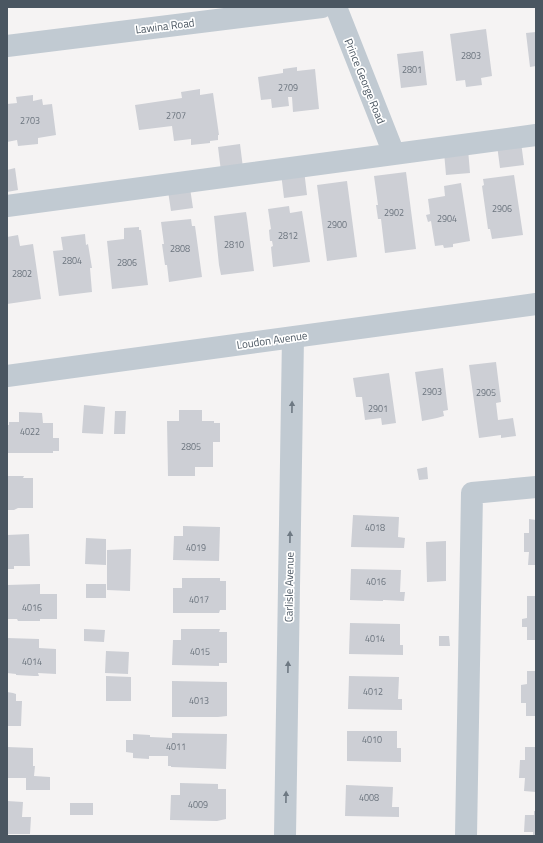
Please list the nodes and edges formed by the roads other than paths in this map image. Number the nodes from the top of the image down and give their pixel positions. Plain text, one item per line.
1 (322, 7) edge
2 (336, 7) edge
3 (7, 46) edge
4 (536, 135) edge
5 (394, 154) junction
6 (7, 206) edge
7 (536, 304) edge
8 (293, 337) junction
9 (7, 376) edge
10 (536, 488) edge
11 (285, 836) edge
12 (466, 836) edge

1 - 3 street, Lawina Road
2 - 5 street, Prince George Road
4 - 5 street
5 - 6 street
7 - 8 street, Loudon Avenue
8 - 9 street, Loudon Avenue
11 -> 8 street, Carlisle Avenue
10 - 12 street

